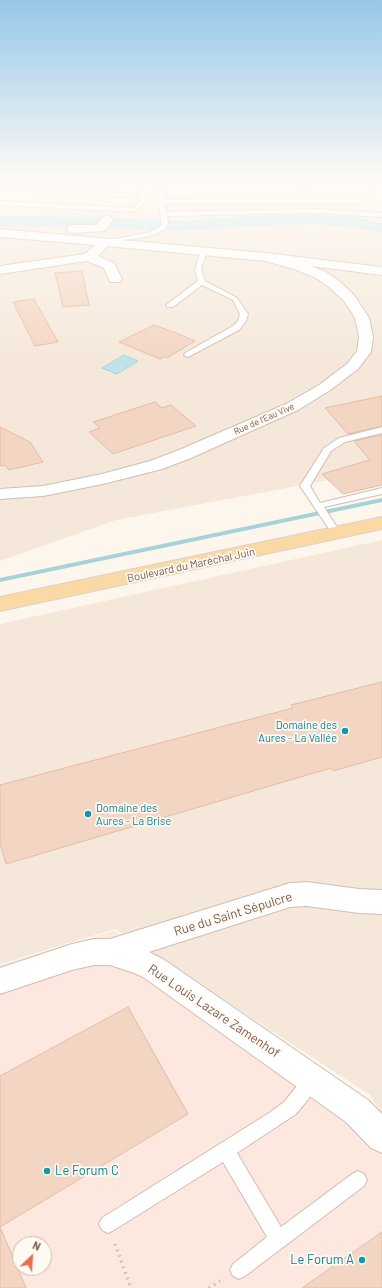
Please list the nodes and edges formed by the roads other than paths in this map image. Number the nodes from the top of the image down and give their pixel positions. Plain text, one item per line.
1 (103, 243) edge
2 (116, 243) edge
3 (204, 251) junction
4 (265, 256) junction
5 (89, 257) junction
6 (0, 270) edge
7 (382, 271) edge
8 (115, 279) dead end
9 (202, 282) junction
10 (170, 305) dead end
11 (188, 355) dead end
12 (382, 430) edge
13 (382, 491) edge
14 (0, 494) edge
15 (318, 506) junction
16 (382, 523) edge
17 (336, 533) junction
18 (0, 604) edge
19 (382, 902) edge
20 (110, 952) junction
21 (0, 981) edge
22 (314, 1079) junction
23 (382, 1137) edge
24 (226, 1151) junction
25 (358, 1180) dead end
26 (108, 1224) road end
27 (279, 1240) junction
28 (239, 1270) dead end

1 - 5 street
2 - 3 street
3 - 4 street
3 - 9 lane
4 - 7 street
4 - 14 street, Rue de l'Eau Vive
5 - 6 street
5 - 8 street
9 - 10 lane
9 - 11 lane
12 - 15 lane
13 - 15 lane
15 - 17 lane
16 - 17 main road, Boulevard du Maréchal Juin
17 - 18 main road, Boulevard du Maréchal Juin
19 - 20 street, Rue du Saint Sépulcre
20 - 21 street, Rue Louis Lazare Zamenhof
20 - 22 street, Rue Louis Lazare Zamenhof
22 - 23 street, Rue Louis Lazare Zamenhof
22 - 24 lane
24 - 26 lane
24 - 27 lane
25 - 27 lane
27 - 28 lane

